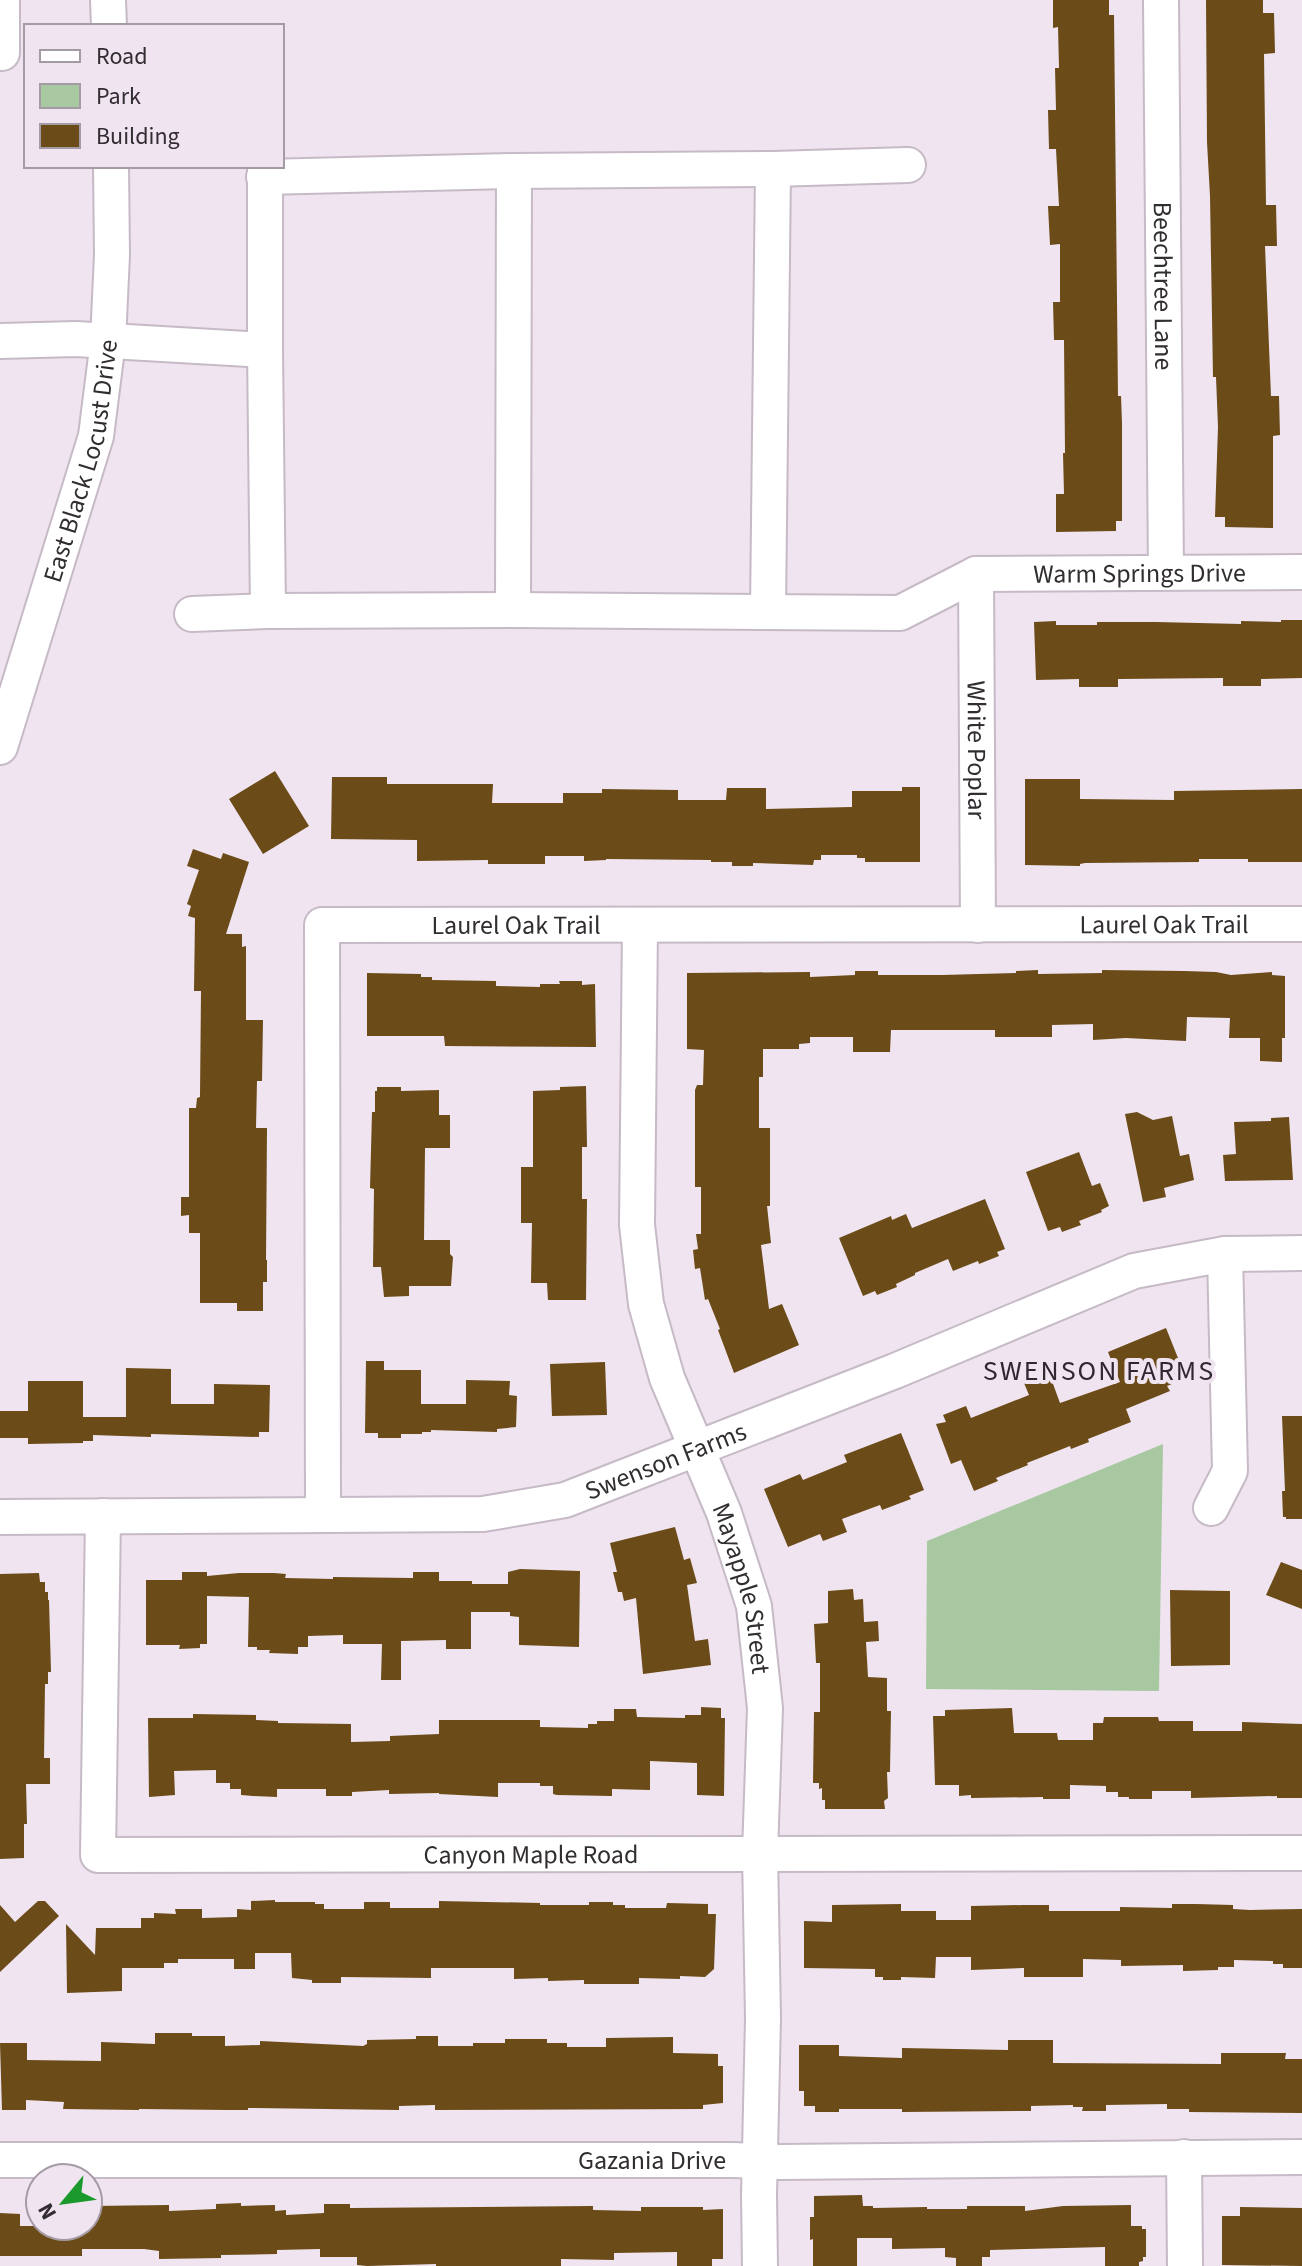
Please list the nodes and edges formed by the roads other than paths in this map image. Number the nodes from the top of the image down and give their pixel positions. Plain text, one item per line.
1 (2, 0) edge
2 (108, 0) edge
3 (1161, 0) edge
4 (109, 24) edge
5 (9, 53) edge
6 (908, 165) dead end
7 (111, 168) edge
8 (773, 169) junction
9 (514, 171) junction
10 (264, 172) edge
11 (0, 341) edge
12 (108, 341) junction
13 (265, 350) junction
14 (1166, 572) junction
15 (1302, 572) edge
16 (976, 574) junction
17 (513, 610) junction
18 (268, 611) junction
19 (768, 611) junction
20 (192, 614) dead end
21 (0, 747) edge
22 (1302, 924) edge
23 (978, 925) junction
24 (640, 926) junction
25 (1302, 1253) edge
26 (1225, 1254) junction
27 (696, 1450) junction
28 (1211, 1508) dead end
29 (323, 1515) junction
30 (103, 1516) junction
31 (0, 1517) edge
32 (760, 1853) junction
33 (1302, 1853) edge
34 (1184, 2157) junction
35 (1302, 2157) edge
36 (0, 2160) edge
37 (760, 2161) junction
38 (760, 2266) edge
39 (1185, 2266) edge

1 - 5 street
2 - 4 street
3 - 14 street, Beechtree Lane
6 - 8 street
7 - 12 street, East Black Locust Drive
8 - 9 street
8 - 19 street
9 - 10 street
9 - 17 street
10 - 13 street
11 - 12 street
12 - 13 street
12 - 21 street, East Black Locust Drive
13 - 18 street
14 - 15 street, Warm Springs Drive
14 - 16 street, Warm Springs Drive
16 - 19 street
16 - 23 street, White Poplar
17 - 18 street
17 - 19 street
18 - 20 street
22 - 23 street, Laurel Oak Trail
23 - 24 street, Laurel Oak Trail
24 - 27 street, Mayapple Street
24 - 29 street, Laurel Oak Trail
25 - 26 street, Swenson Farms
26 - 27 street, Swenson Farms
26 - 28 street
27 - 29 street, Swenson Farms
27 - 32 street, Mayapple Street
29 - 30 street, Swenson Farms
30 - 31 street, Swenson Farms
30 - 32 street, Canyon Maple Road
32 - 33 street, Canyon Maple Road
32 - 37 street, Mayapple Street
34 - 35 street, Gazania Drive
34 - 37 street, Gazania Drive
34 - 39 street
36 - 37 street, Gazania Drive
37 - 38 street, Mayapple Street

